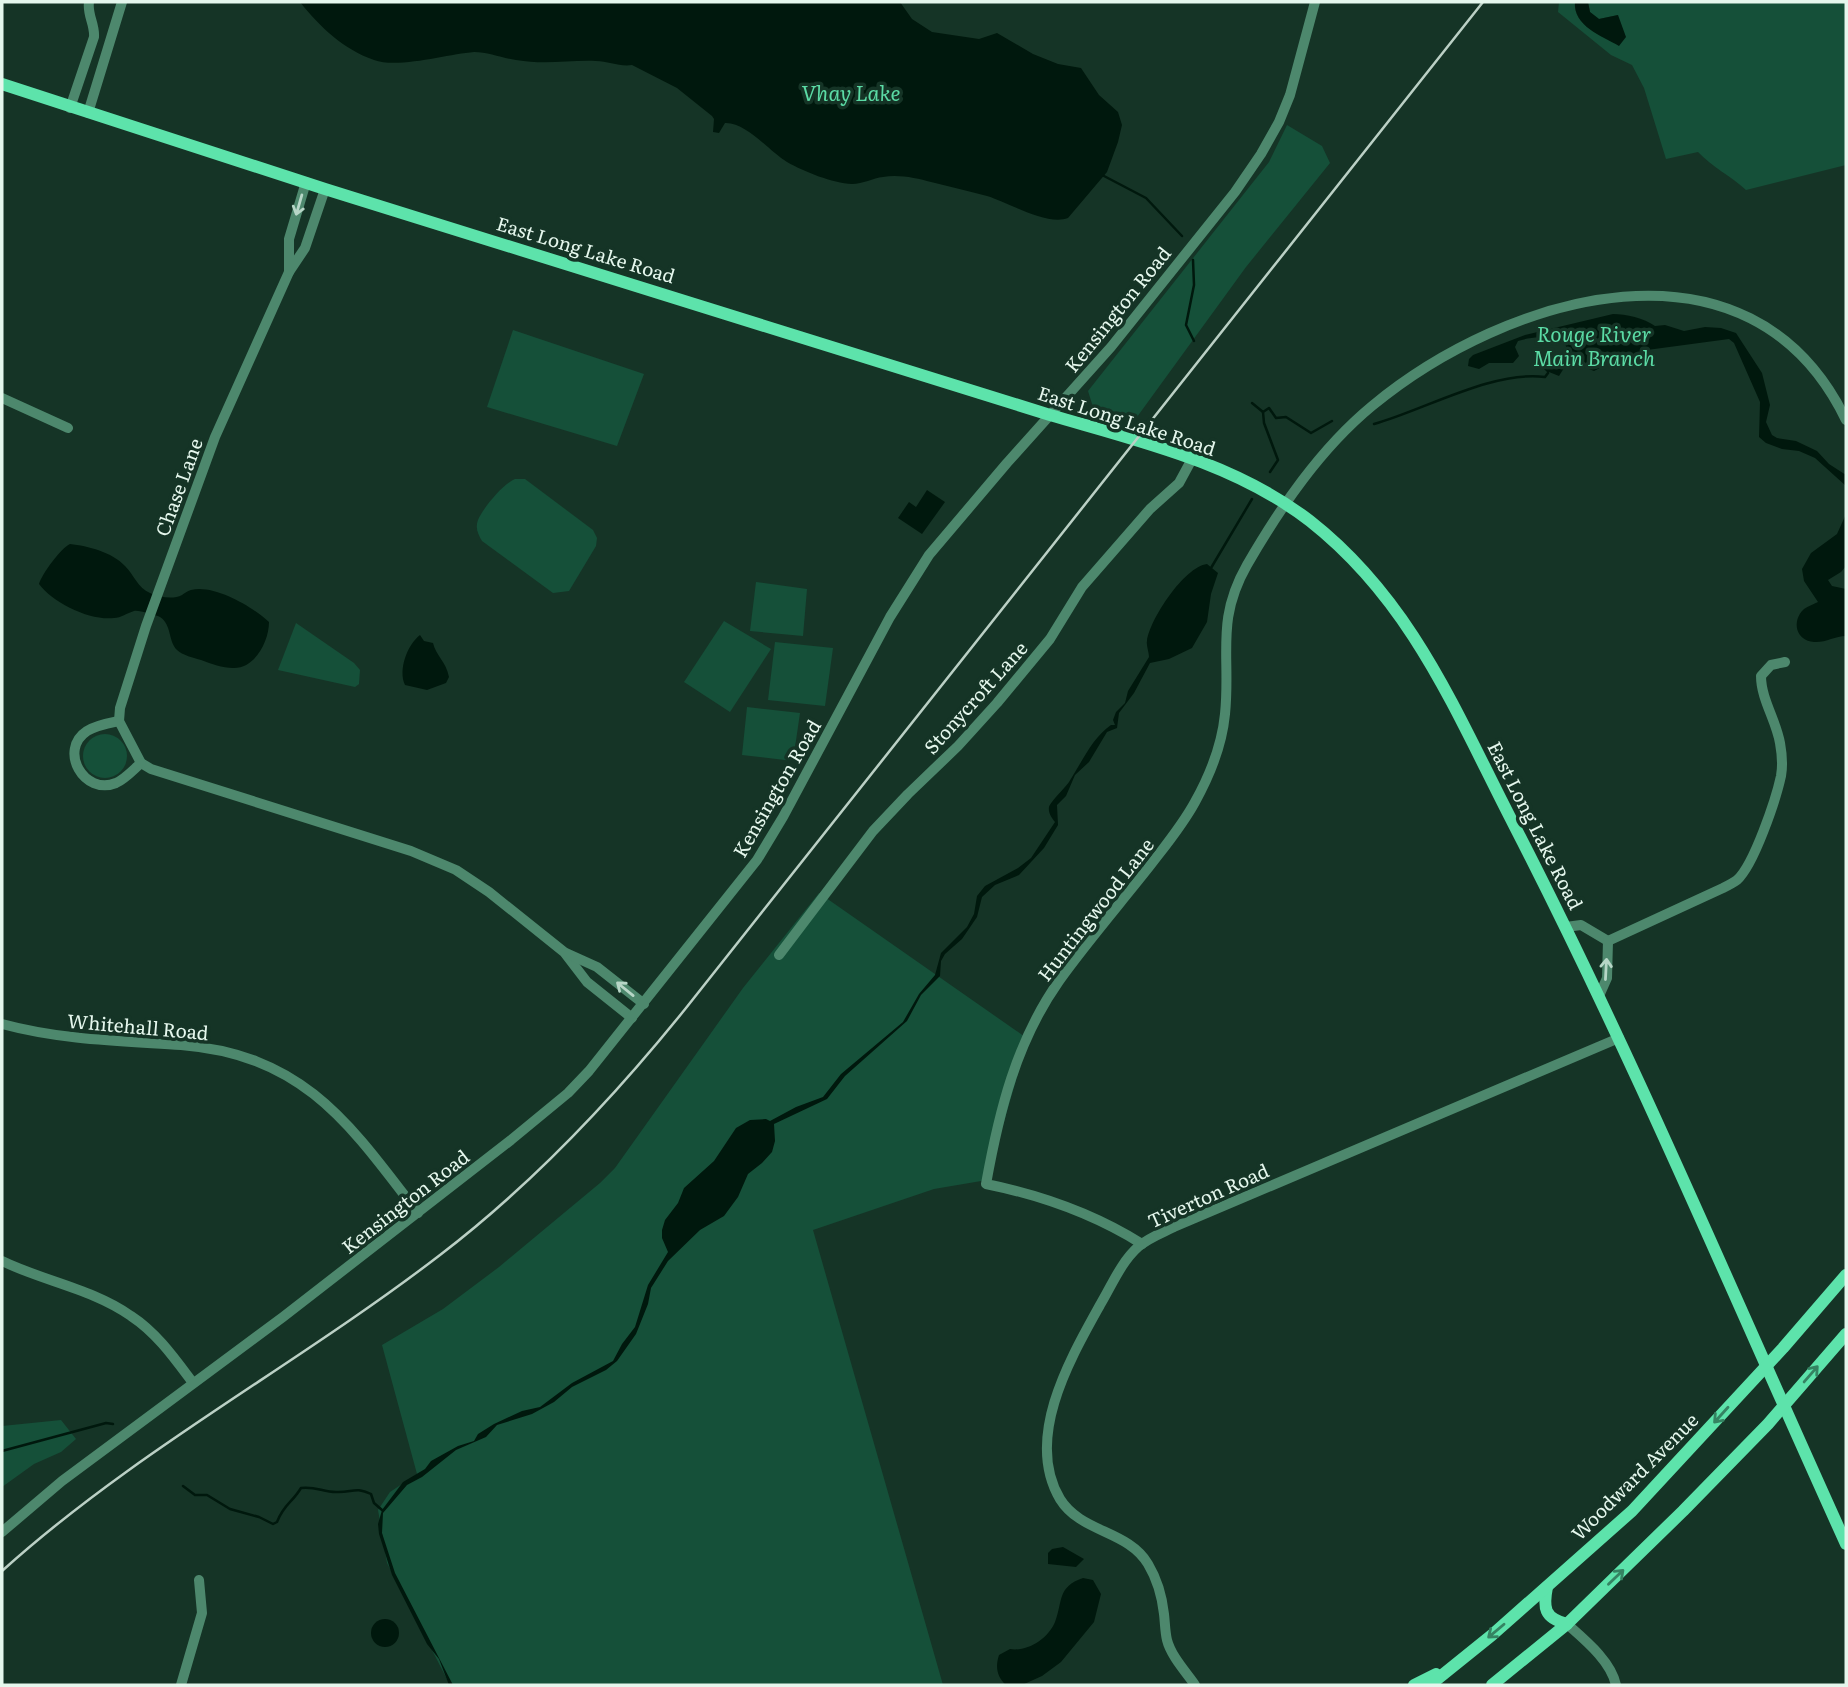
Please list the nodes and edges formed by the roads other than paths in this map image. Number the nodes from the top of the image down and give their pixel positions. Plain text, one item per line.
1 (89, 2) edge
2 (121, 2) edge
3 (1315, 2) edge
4 (94, 37) junction
5 (109, 42) junction
6 (84, 70) junction
7 (98, 75) junction
8 (2, 84) edge
9 (71, 108) junction
10 (88, 113) junction
11 (306, 182) junction
12 (325, 189) junction
13 (289, 272) junction
14 (2, 397) edge
15 (1049, 415) junction
16 (1846, 420) edge
17 (68, 428) dead end
18 (1192, 459) junction
19 (1285, 504) junction
20 (1785, 662) dead end
21 (119, 721) junction
22 (141, 763) junction
23 (1566, 927) junction
24 (1608, 941) junction
25 (564, 952) junction
26 (779, 955) dead end
27 (1599, 996) junction
28 (644, 1004) junction
29 (632, 1018) junction
30 (2, 1024) edge
31 (1619, 1038) junction
32 (418, 1213) junction
33 (1142, 1244) junction
34 (2, 1261) edge
35 (1846, 1275) edge
36 (1846, 1334) edge
37 (1768, 1365) junction
38 (193, 1383) junction
39 (1785, 1404) junction
40 (2, 1531) edge
41 (1846, 1544) edge
42 (199, 1580) dead end
43 (1547, 1587) junction
44 (1567, 1624) junction
45 (1452, 1666) junction
46 (181, 1685) edge
47 (1195, 1685) edge
48 (1414, 1685) edge
49 (1430, 1685) edge
50 (1492, 1685) edge
51 (1616, 1685) edge

1 - 4 street
2 - 5 street
3 - 15 street, Kensington Road
4 - 5 street
4 - 6 street
5 - 7 street
6 - 7 street
6 - 9 street
7 - 10 street
8 - 9 main road, East Long Lake Road
9 - 10 main road, East Long Lake Road
10 - 11 main road, East Long Lake Road
11 - 12 main road, East Long Lake Road
11 -> 13 street, Chase Lane
12 - 13 street, Chase Lane
12 - 15 main road, East Long Lake Road
13 - 21 street, Chase Lane
14 - 17 street
15 - 18 main road, East Long Lake Road
15 - 28 street, Kensington Road
16 - 19 street
18 - 19 main road, East Long Lake Road
18 - 26 street, Stonycroft Lane
19 - 23 main road, East Long Lake Road
19 - 33 street, Huntingwood Lane
20 - 24 street
21 - 22 street
21 - 22 street
22 - 25 street
23 - 24 street
23 - 27 main road, East Long Lake Road
27 -> 24 street
28 -> 25 street
25 - 29 street
27 - 31 main road, East Long Lake Road
28 - 29 street, Kensington Road
29 - 32 street, Kensington Road
30 - 32 street, Whitehall Road
31 - 33 street, Tiverton Road
31 - 37 main road, East Long Lake Road
32 - 38 street, Kensington Road
33 - 47 street, Tiverton Road
34 - 38 street
35 - 37 main road, Woodward Avenue
39 -> 36 main road
37 - 39 main road, East Long Lake Road
37 -> 43 main road, Woodward Avenue
38 - 40 street, Kensington Road
39 - 41 main road, East Long Lake Road
44 -> 39 main road
42 - 46 street
43 - 44 main road
43 -> 45 main road, Woodward Avenue
44 - 50 main road
44 - 51 street
45 - 48 main road
45 - 49 main road, Woodward Avenue

